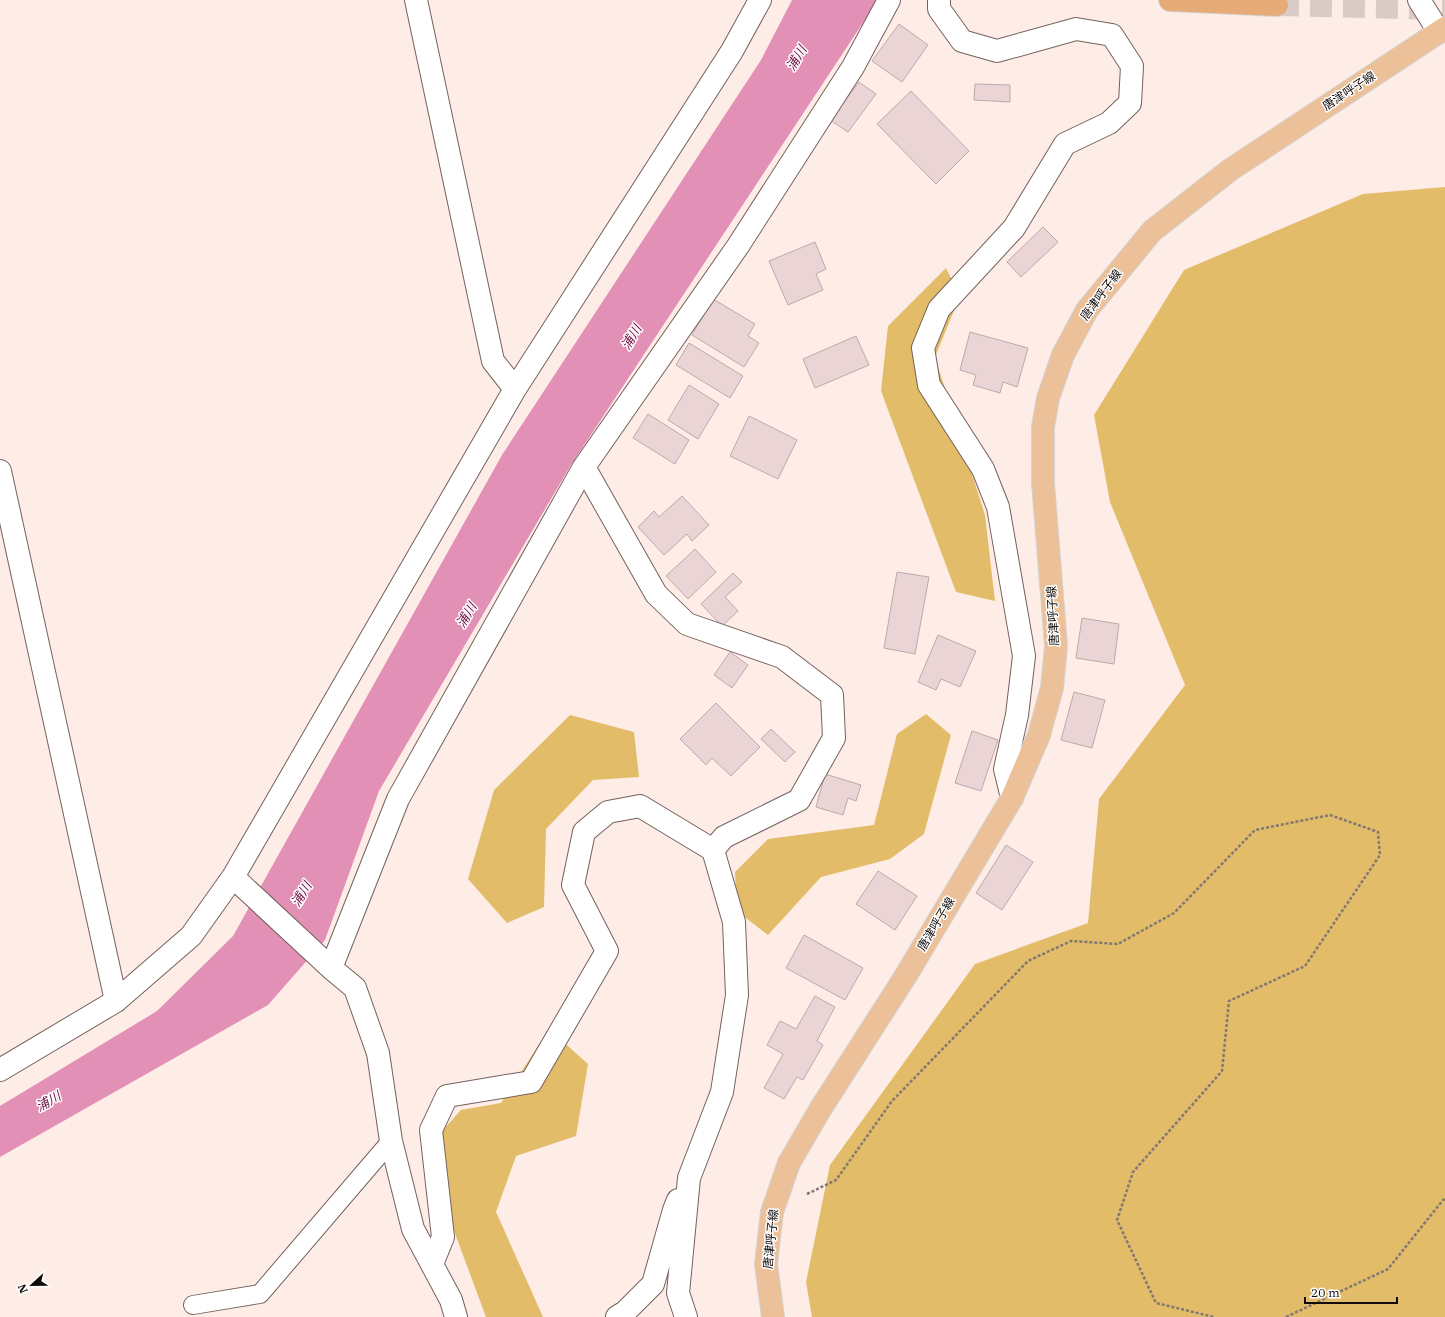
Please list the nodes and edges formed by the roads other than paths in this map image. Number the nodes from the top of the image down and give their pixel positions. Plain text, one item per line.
1 (416, 0) edge
2 (760, 0) edge
3 (889, 0) edge
4 (939, 0) edge
5 (1170, 0) edge
6 (1419, 0) edge
7 (1222, 1) edge
8 (1277, 5) tunnel mouth
9 (1442, 30) edge
10 (515, 389) junction
11 (584, 467) junction
12 (0, 471) edge
13 (1012, 798) junction
14 (713, 850) junction
15 (233, 877) junction
16 (331, 968) junction
17 (116, 1001) junction
18 (0, 1070) edge
19 (391, 1141) junction
20 (689, 1178) junction
21 (432, 1264) junction
22 (194, 1305) dead end
23 (456, 1317) edge
24 (617, 1317) edge
25 (686, 1317) edge
26 (773, 1317) edge

1 - 10 street
2 - 10 street
3 - 11 street
4 - 13 street
5 - 7 highway
6 - 9 street
7 - 8 highway
9 - 13 main road, 唐津呼子線
10 - 15 street
11 - 14 street
11 - 16 street
12 - 17 street
13 - 26 main road, 唐津呼子線
14 - 20 street
14 - 21 street
15 - 16 street
15 - 17 street
16 - 19 street
17 - 18 street
19 - 21 street
19 - 22 lane
20 - 24 street
20 - 25 street
21 - 23 street

